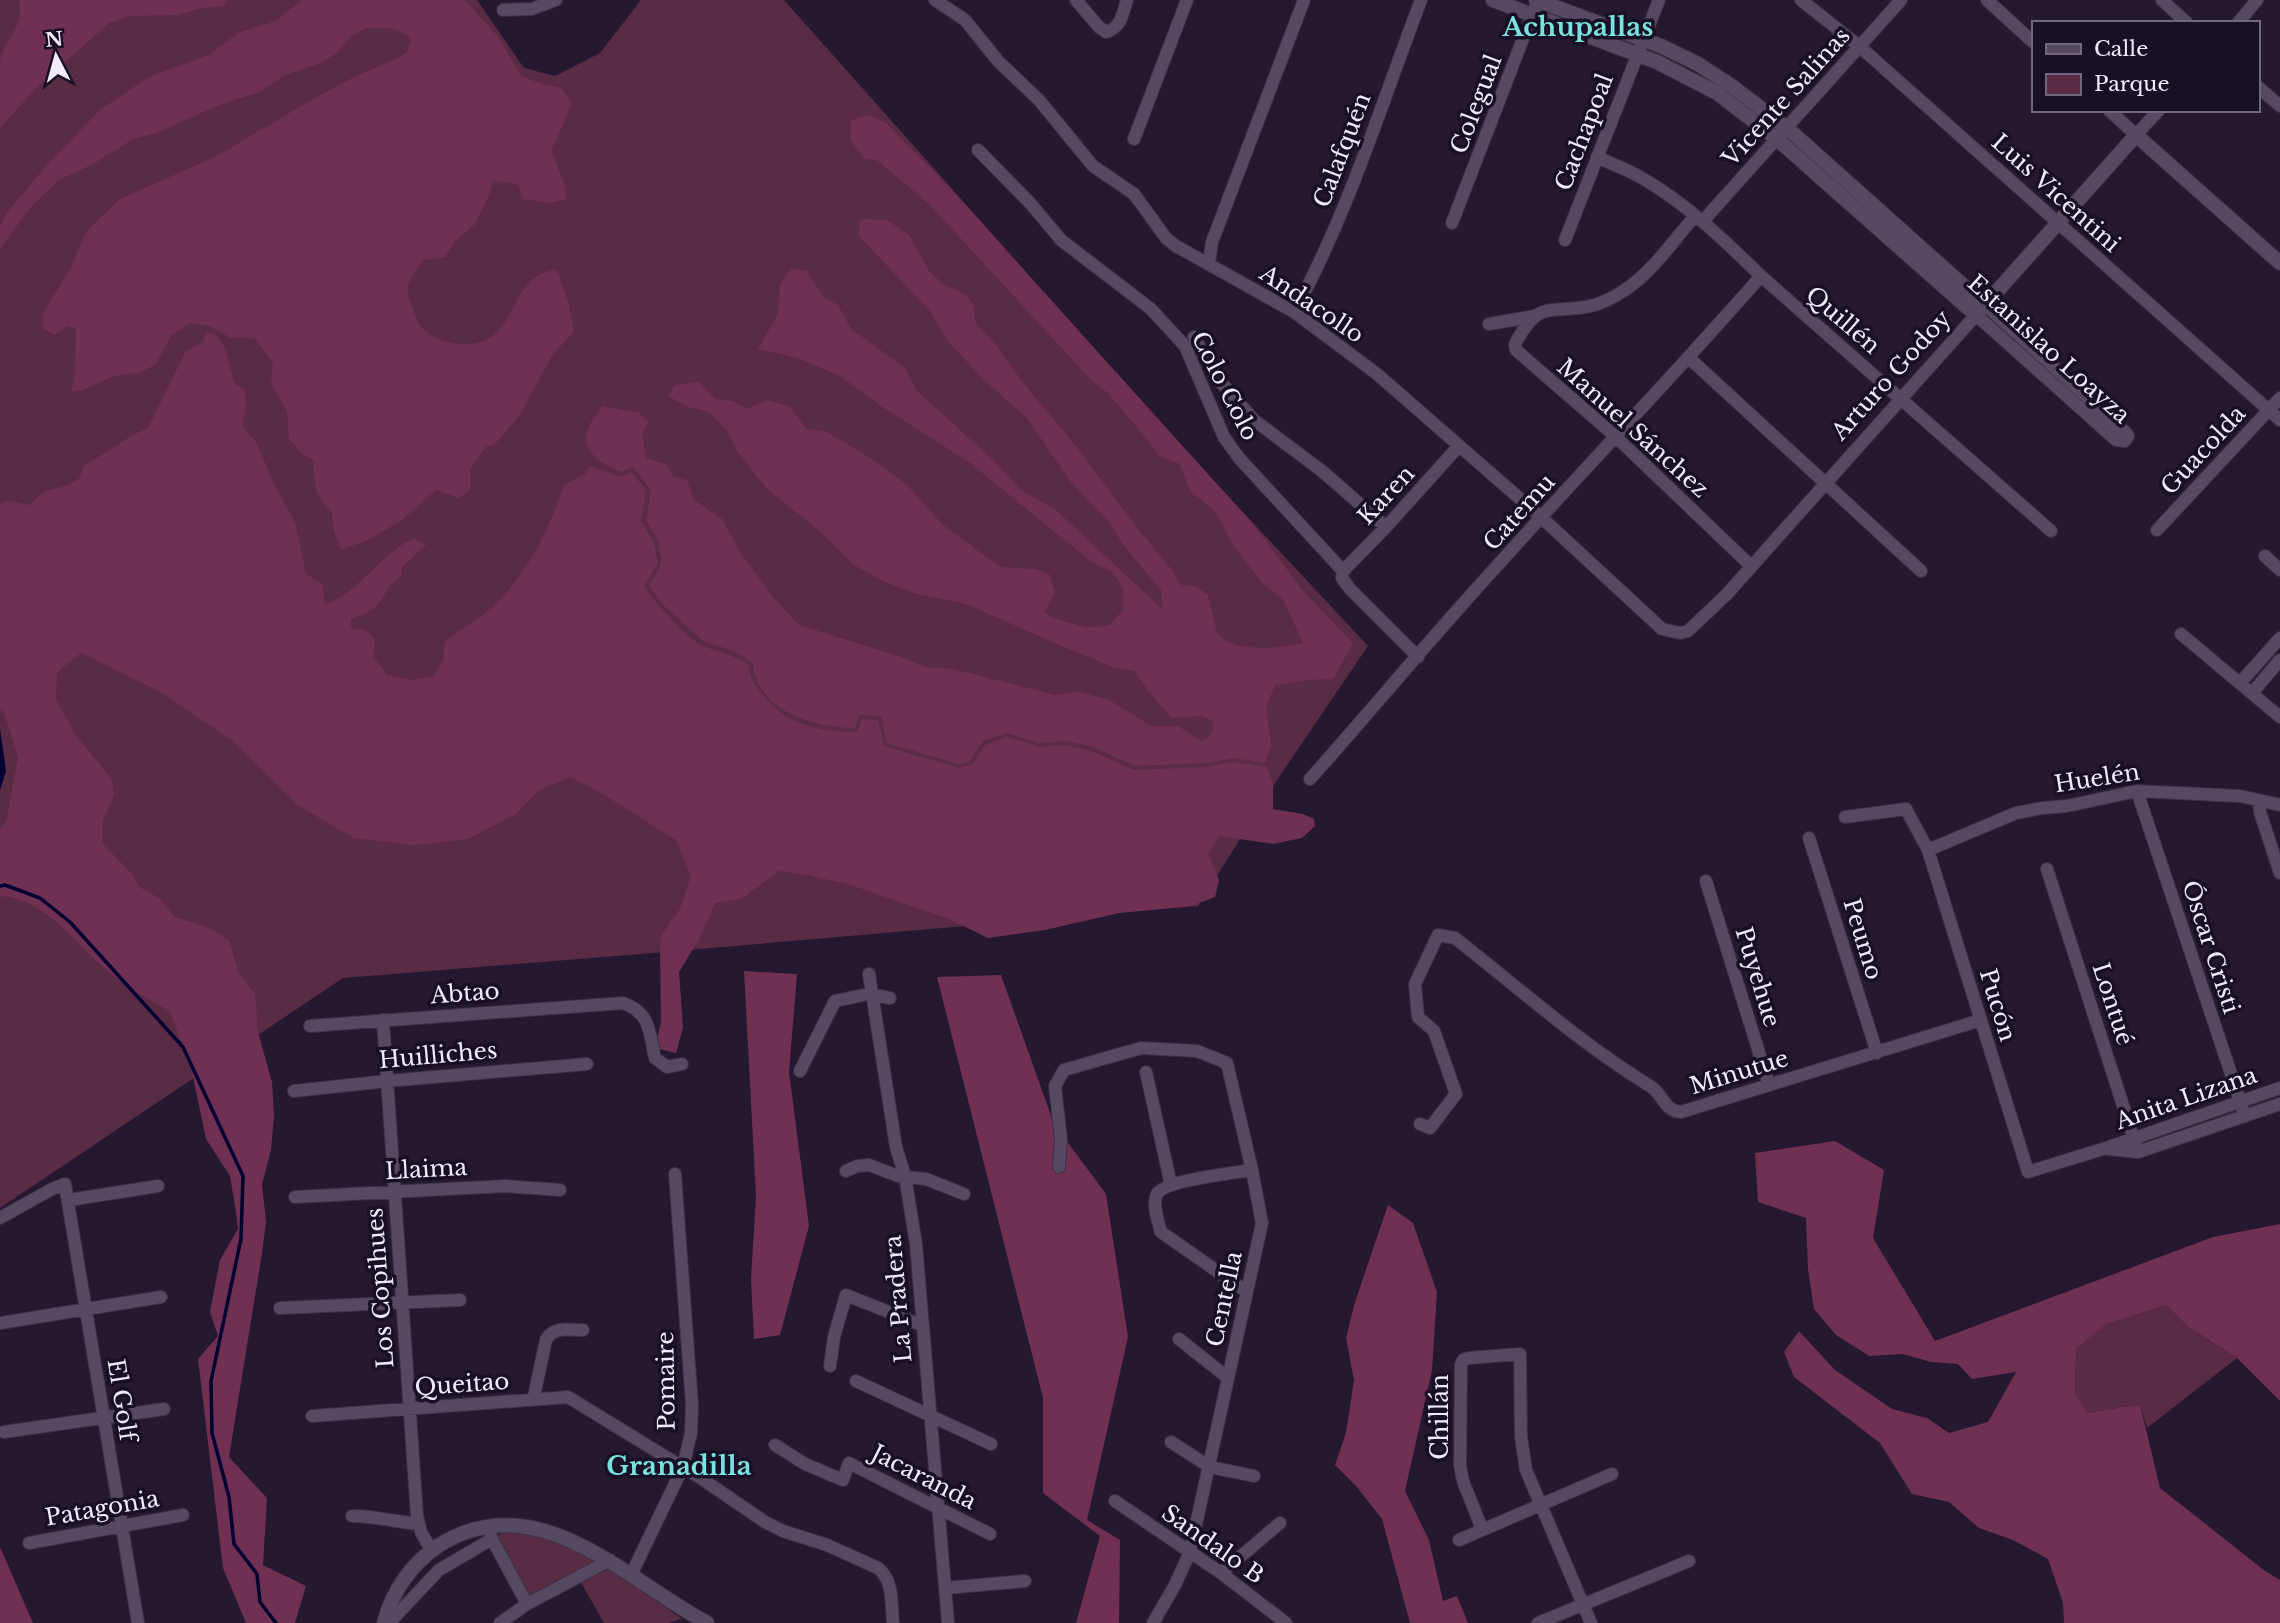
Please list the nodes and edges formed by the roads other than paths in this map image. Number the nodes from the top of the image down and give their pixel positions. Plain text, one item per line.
1 (556, 0) edge
2 (935, 0) edge
3 (1076, 0) edge
4 (1127, 0) edge
5 (1187, 0) edge
6 (1304, 0) edge
7 (1421, 0) edge
8 (1493, 0) edge
9 (1659, 0) edge
10 (1801, 0) edge
11 (1901, 0) edge
12 (1987, 0) edge
13 (2162, 0) edge
14 (2257, 0) edge
15 (1536, 4) edge
16 (503, 10) dead end
17 (2185, 21) edge
18 (2240, 21) edge
19 (1642, 39) junction
20 (2032, 41) edge
21 (1859, 46) junction
22 (1636, 54) junction
23 (2259, 88) edge
24 (2280, 106) edge
25 (2111, 112) edge
26 (2157, 112) edge
27 (1783, 134) junction
28 (2136, 135) junction
29 (1134, 139) dead end
30 (978, 150) dead end
31 (1597, 157) junction
32 (1699, 218) junction
33 (1452, 223) dead end
34 (2058, 223) junction
35 (1565, 240) dead end
36 (1209, 263) junction
37 (2280, 263) edge
38 (1761, 276) junction
39 (1980, 310) junction
40 (1294, 312) junction
41 (1538, 314) junction
42 (1489, 324) dead end
43 (1195, 337) dead end
44 (1689, 358) junction
45 (2280, 398) edge
46 (1901, 399) junction
47 (2269, 410) junction
48 (2280, 420) edge
49 (1615, 436) junction
50 (1458, 447) junction
51 (1824, 482) junction
52 (1542, 518) junction
53 (1387, 527) junction
54 (2157, 530) dead end
55 (2051, 531) dead end
56 (2265, 556) dead end
57 (1751, 566) junction
58 (1343, 570) junction
59 (2280, 570) edge
60 (1921, 571) dead end
61 (1681, 633) joint
62 (2181, 634) dead end
63 (2280, 638) edge
64 (1418, 657) junction
65 (2280, 660) edge
66 (2240, 683) junction
67 (2252, 693) junction
68 (2280, 717) edge
69 (1310, 779) dead end
70 (2137, 791) junction
71 (2259, 800) junction
72 (2280, 805) edge
73 (1844, 817) dead end
74 (1809, 838) dead end
75 (1928, 850) junction
76 (2047, 869) dead end
77 (2280, 873) edge
78 (1706, 881) dead end
79 (869, 974) dead end
80 (871, 995) junction
81 (890, 998) dead end
82 (383, 1020) junction
83 (1981, 1020) junction
84 (310, 1026) dead end
85 (1877, 1053) junction
86 (587, 1064) dead end
87 (682, 1064) dead end
88 (800, 1071) dead end
89 (1146, 1072) dead end
90 (387, 1080) junction
91 (1769, 1085) junction
92 (2280, 1088) edge
93 (294, 1091) dead end
94 (2240, 1102) junction
95 (2280, 1104) edge
96 (2245, 1116) junction
97 (1420, 1124) dead end
98 (2134, 1138) junction
99 (2106, 1148) junction
100 (2138, 1152) junction
101 (1059, 1167) dead end
102 (1252, 1170) junction
103 (846, 1171) dead end
104 (2028, 1172) joint
105 (675, 1174) dead end
106 (905, 1176) junction
107 (1171, 1185) junction
108 (158, 1186) dead end
109 (560, 1190) dead end
110 (394, 1191) junction
111 (964, 1194) dead end
112 (295, 1197) dead end
113 (69, 1200) junction
114 (0, 1218) edge
115 (1247, 1292) junction
116 (161, 1297) dead end
117 (460, 1300) dead end
118 (401, 1302) junction
119 (280, 1308) dead end
120 (86, 1309) junction
121 (0, 1323) edge
122 (922, 1325) junction
123 (583, 1331) dead end
124 (1179, 1339) dead end
125 (830, 1366) dead end
126 (1228, 1378) junction
127 (856, 1381) dead end
128 (532, 1400) junction
129 (164, 1409) dead end
130 (409, 1409) junction
131 (312, 1416) dead end
132 (930, 1416) junction
133 (104, 1418) junction
134 (4, 1432) dead end
135 (1171, 1442) dead end
136 (991, 1444) dead end
137 (775, 1445) dead end
138 (1210, 1467) junction
139 (683, 1468) junction
140 (1612, 1474) dead end
141 (1254, 1476) dead end
142 (1115, 1501) dead end
143 (1541, 1505) junction
144 (938, 1507) junction
145 (183, 1515) dead end
146 (352, 1516) dead end
147 (1280, 1523) dead end
148 (419, 1524) junction
149 (122, 1527) junction
150 (1482, 1529) junction
151 (491, 1533) junction
152 (990, 1534) dead end
153 (1459, 1540) dead end
154 (29, 1543) dead end
155 (432, 1551) junction
156 (1189, 1552) junction
157 (610, 1560) junction
158 (1689, 1560) dead end
159 (1221, 1573) junction
160 (631, 1575) junction
161 (1025, 1581) dead end
162 (945, 1588) junction
163 (527, 1604) junction
164 (1583, 1604) junction
165 (703, 1621) edge
166 (138, 1623) edge
167 (386, 1623) edge
168 (500, 1623) edge
169 (683, 1623) edge
170 (893, 1623) edge
171 (948, 1623) edge
172 (1153, 1623) edge
173 (1286, 1623) edge
174 (1538, 1623) edge
175 (1591, 1623) edge

1 - 16 street
2 - 36 street, Andacollo
3 - 4 street
5 - 29 street
6 - 36 street
7 - 40 street, Calafquén
8 - 15 street, Estanislao Loayza
9 - 19 street, Cachapoal
10 - 21 street, Luis Vicentini
11 - 21 street, Vicente Salinas
12 - 20 street
13 - 17 street
14 - 18 street
15 - 19 street, Estanislao Loayza
15 - 22 street, Estanislao Loayza
15 - 33 street, Colegual
19 - 22 street, Cachapoal
19 - 27 street, Estanislao Loayza
21 - 27 street, Vicente Salinas
21 - 34 street, Luis Vicentini
22 - 27 street, Estanislao Loayza
22 - 31 street, Cachapoal
23 - 24 street
25 - 28 street
26 - 28 street, Arturo Godoy
27 - 32 street, Vicente Salinas
27 - 39 street, Estanislao Loayza
28 - 34 street, Arturo Godoy
28 - 37 street
30 - 58 street, Colo Colo
31 - 32 street, Quillén
31 - 35 street, Cachapoal
32 - 38 street, Quillén
32 - 41 street, Vicente Salinas
34 - 39 street, Arturo Godoy
34 - 47 street, Luis Vicentini
36 - 40 street, Andacollo
38 - 44 street, Catemu
38 - 46 street, Quillén
39 - 39 street, Estanislao Loayza
39 - 46 street, Arturo Godoy
40 - 50 street, Andacollo
41 - 42 street
41 - 49 street, Manuel Sánchez
43 - 53 street, Colo Colo
44 - 49 street, Catemu
44 - 51 street
45 - 47 street, Guacolda
46 - 51 street, Arturo Godoy
46 - 55 street, Quillén
47 - 48 street, Luis Vicentini
47 - 54 street, Guacolda
49 - 52 street, Catemu
49 - 57 street, Manuel Sánchez
50 - 52 street, Andacollo
50 - 53 street, Karen
51 - 57 street, Arturo Godoy
51 - 60 street
52 - 61 street, Andacollo
52 - 64 street, Catemu
53 - 58 street, Karen
56 - 59 street
57 - 61 street, Arturo Godoy
58 - 64 street, Colo Colo
62 - 66 street
63 - 66 street
64 - 69 street, Catemu
65 - 67 street
66 - 67 street
67 - 68 street
70 - 71 street, Huelén
70 - 75 street, Huelén
70 - 94 street, Óscar Cristi
71 - 72 street, Huelén
71 - 77 street
73 - 75 street, Pucón
74 - 85 street, Peumo
75 - 83 street, Pucón
76 - 98 street, Lontué
78 - 91 street, Puyehue
79 - 80 street, La Pradera
80 - 81 street
80 - 88 street
80 - 106 street, La Pradera
82 - 84 street, Abtao
82 - 87 street, Abtao
82 - 90 street, Los Copihues
83 - 85 street, Minutue
83 - 104 street, Pucón
85 - 91 street, Minutue
86 - 90 street, Huilliches
89 - 107 street
90 - 93 street, Huilliches
90 - 110 street, Los Copihues
91 - 97 street, Minutue
92 - 94 street, Anita Lizana
94 - 96 street, Óscar Cristi
94 - 98 street, Anita Lizana
95 - 96 street, Anita Lizana
96 - 100 street, Anita Lizana
98 - 99 street, Anita Lizana
98 - 100 street, Lontué
99 - 100 street, Anita Lizana
99 - 104 street, Anita Lizana
101 - 102 street, Centella
102 - 107 street
102 - 115 street, Centella
103 - 106 street
105 - 139 street, Pomaire
106 - 111 street
106 - 122 street, La Pradera
107 - 115 street
108 - 113 street
109 - 110 street, Llaima
110 - 112 street, Llaima
110 - 118 street, Los Copihues
113 - 114 street, El Golf
113 - 120 street, El Golf
115 - 126 street, Centella
116 - 120 street
117 - 118 street
118 - 119 street
118 - 130 street, Los Copihues
120 - 121 street
120 - 133 street, El Golf
122 - 125 street
122 - 132 street, La Pradera
123 - 128 street
124 - 126 street
126 - 138 street, Centella
127 - 132 street
128 - 130 street, Queitao
128 - 139 street, Queitao
129 - 133 street
130 - 131 street, Queitao
130 - 148 street, Los Copihues
132 - 136 street
132 - 144 street, La Pradera
133 - 134 street
133 - 149 street, El Golf
135 - 138 street
137 - 144 street, Jacaranda
138 - 141 street
138 - 156 street, Centella
139 - 160 street, Pomaire
139 - 170 street
140 - 143 street
142 - 156 street, Sandalo B
143 - 150 street
143 - 150 street, Chillán
143 - 164 street
144 - 152 street, Jacaranda
144 - 162 street, La Pradera
145 - 149 street, Patagonia
146 - 148 street
147 - 159 street
148 - 155 street, Los Copihues
149 - 154 street, Patagonia
149 - 166 street, El Golf
150 - 153 street
151 - 155 street
151 - 157 street
151 - 163 street
151 - 167 street
155 - 167 street
156 - 159 street, Sandalo B
156 - 172 street, Centella
157 - 160 street
157 - 163 street
158 - 164 street
159 - 173 street, Sandalo B
160 - 165 street
161 - 162 street
162 - 171 street, La Pradera
163 - 168 street
164 - 174 street
164 - 175 street
165 - 169 street

